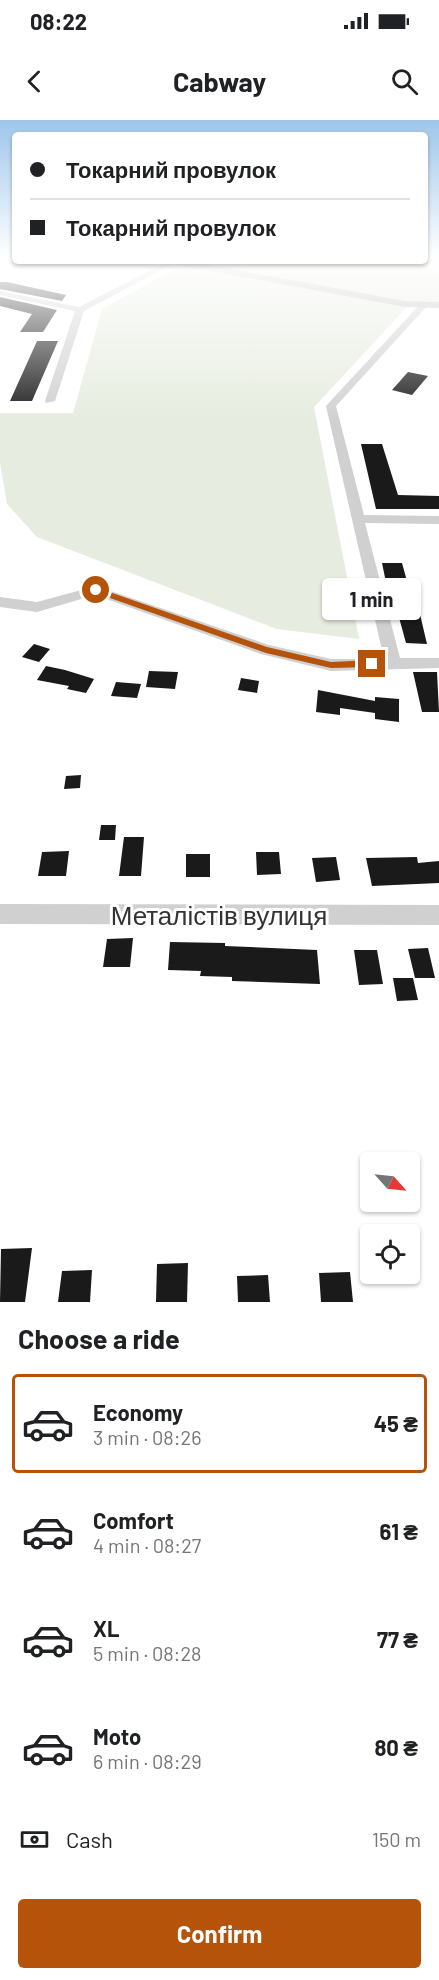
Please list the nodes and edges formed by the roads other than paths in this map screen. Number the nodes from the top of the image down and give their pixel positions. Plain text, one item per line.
1 (79, 313) edge
2 (416, 313) edge
3 (50, 401) dead end
4 (359, 519) junction
5 (439, 520) edge
6 (0, 602) edge
7 (393, 663) junction
8 (439, 663) edge
9 (0, 914) edge
10 (439, 915) edge

1 - 3 street
2 - 4 street
4 - 5 street
4 - 7 street
6 - 7 street
7 - 8 street
9 - 10 street, Металістів вулиця

